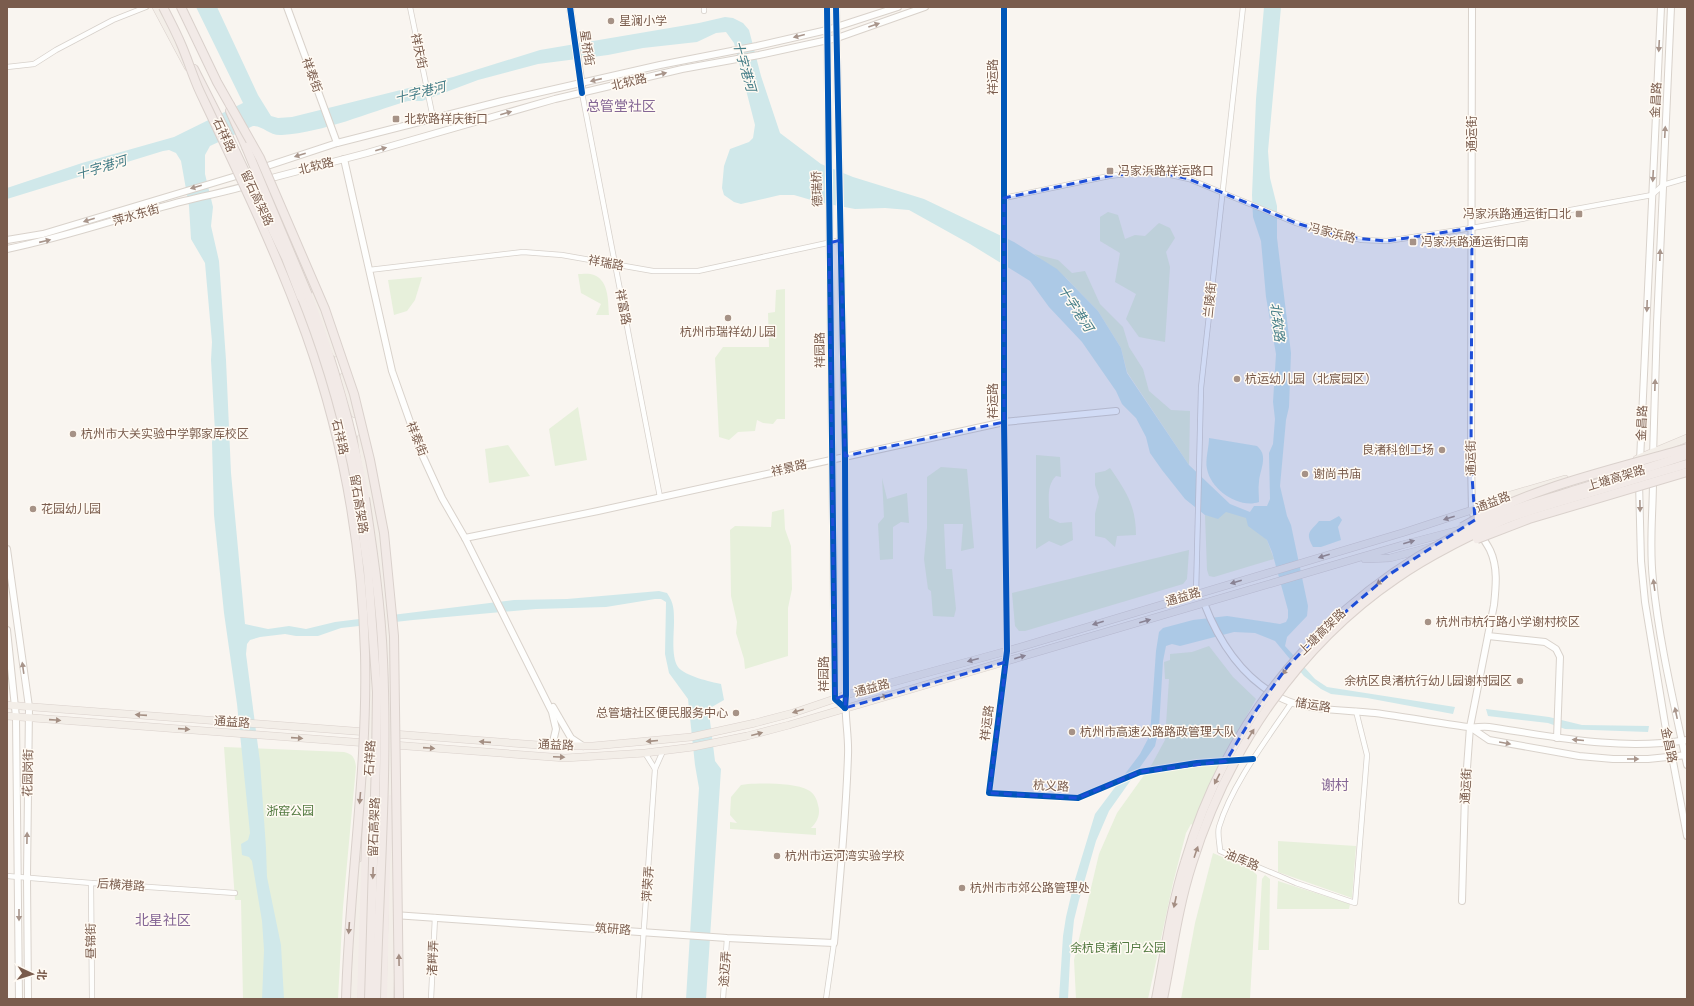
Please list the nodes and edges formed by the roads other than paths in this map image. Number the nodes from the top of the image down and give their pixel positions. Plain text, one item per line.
1 (146, 7) edge
2 (156, 7) edge
3 (163, 7) edge
4 (181, 7) edge
5 (185, 7) edge
6 (287, 7) edge
7 (410, 7) edge
8 (570, 7) edge
9 (826, 7) edge
10 (836, 7) edge
11 (898, 7) edge
12 (925, 7) edge
13 (1004, 7) edge
14 (1243, 7) edge
15 (1472, 7) edge
16 (1661, 7) edge
17 (1671, 7) edge
18 (837, 27) junction
19 (827, 30) junction
20 (837, 38) junction
21 (827, 40) junction
22 (181, 44) junction
23 (7, 67) edge
24 (217, 82) junction
25 (581, 84) junction
26 (582, 93) junction
27 (433, 118) junction
28 (337, 143) junction
29 (344, 159) junction
30 (259, 167) junction
31 (243, 174) junction
32 (1687, 178) edge
33 (264, 180) junction
34 (1663, 185) junction
35 (248, 186) junction
36 (1221, 192) junction
37 (1652, 195) junction
38 (1004, 198) junction
39 (829, 214) joint
40 (841, 214) joint
41 (1472, 228) junction
42 (7, 240) edge
43 (841, 240) junction
44 (829, 243) junction
45 (7, 249) edge
46 (615, 265) junction
47 (368, 270) junction
48 (302, 296) junction
49 (319, 311) junction
50 (1116, 411) dead end
51 (1004, 422) junction
52 (1687, 438) edge
53 (1687, 449) edge
54 (1653, 452) junction
55 (1687, 455) edge
56 (845, 456) junction
57 (833, 458) junction
58 (1641, 458) junction
59 (1687, 464) edge
60 (1687, 468) edge
61 (1687, 472) edge
62 (1687, 475) edge
63 (1653, 478) junction
64 (1639, 481) junction
65 (1653, 486) junction
66 (363, 487) junction
67 (1640, 489) junction
68 (660, 497) junction
69 (362, 499) junction
70 (1472, 510) junction
71 (1477, 526) junction
72 (1481, 535) junction
73 (465, 538) junction
74 (1448, 539) junction
75 (7, 549) edge
76 (1355, 559) junction
77 (1414, 566) junction
78 (1196, 594) junction
79 (1204, 603) junction
80 (7, 630) edge
81 (1488, 636) junction
82 (1007, 651) junction
83 (1006, 662) junction
84 (846, 695) junction
85 (546, 698) junction
86 (835, 699) junction
87 (1292, 702) junction
88 (7, 705) edge
89 (15, 706) junction
90 (28, 707) junction
91 (845, 708) junction
92 (1356, 711) junction
93 (7, 716) edge
94 (16, 717) junction
95 (29, 718) junction
96 (1470, 727) junction
97 (372, 734) junction
98 (390, 735) junction
99 (1557, 738) junction
100 (1684, 741) edge
101 (371, 742) junction
102 (1668, 742) junction
103 (515, 744) junction
104 (391, 745) junction
105 (552, 746) junction
106 (586, 746) junction
107 (663, 751) junction
108 (498, 753) junction
109 (645, 753) junction
110 (1686, 755) edge
111 (1672, 756) junction
112 (1253, 759) junction
113 (1687, 765) edge
114 (655, 769) junction
115 (989, 793) joint
116 (391, 799) junction
117 (367, 811) junction
118 (1687, 836) edge
119 (7, 876) edge
120 (19, 876) junction
121 (27, 877) junction
122 (91, 883) junction
123 (235, 893) dead end
124 (1462, 901) dead end
125 (392, 914) junction
126 (435, 917) junction
127 (644, 931) junction
128 (727, 938) junction
129 (834, 943) junction
130 (20, 999) edge
131 (28, 999) edge
132 (92, 999) edge
133 (346, 999) edge
134 (354, 999) edge
135 (361, 999) edge
136 (369, 999) edge
137 (376, 999) edge
138 (383, 999) edge
139 (390, 999) edge
140 (399, 999) edge
141 (432, 999) edge
142 (640, 999) edge
143 (723, 999) edge
144 (826, 999) edge
145 (1156, 999) edge
146 (1163, 999) edge

1 - 23 street
2 - 31 main road, 石祥路
3 - 22 highway, 留石高架路, bridge
4 - 24 highway, 留石高架路
5 - 30 main road, 石祥路, bridge
6 - 28 street, 祥泰街
7 - 27 street, 祥庆街
8 - 25 street, 星桥街
9 - 19 street
10 - 18 street
11 - 18 street, 北软路
20 -> 12 street, 北软路
13 - 38 street, 祥运路
14 - 36 street, 兰陵街
15 - 41 street, 通运街
16 -> 37 street, 金昌路
34 -> 17 street, 金昌路
18 - 19 street, 北软路
18 - 20 street
19 - 21 street
19 -> 25 street, 北软路
20 - 21 street, 北软路
20 - 40 street, 德瑞桥
26 -> 21 street, 北软路
21 - 39 street, 德瑞桥
22 - 48 highway, 留石高架路, bridge
22 -> 133 highway, 留石高架路, bridge
24 - 48 highway, 留石高架路, bridge
140 -> 24 highway, 留石高架路, bridge
25 - 26 street, 星桥街
25 - 27 street, 北软路
29 -> 26 street, 北软路
26 - 46 street, 祥富路
27 - 28 street, 北软路
28 -> 30 street, 北软路
29 - 33 street, 北软路
29 - 47 street, 祥泰街
30 - 31 street, 萍水东街
30 - 33 main road, 石祥路
31 - 35 main road, 石祥路
31 -> 42 street, 萍水东街
32 - 34 street
33 - 35 street, 萍水东街
33 - 49 main road, 石祥路
34 - 37 street
54 -> 34 street, 金昌路
45 -> 35 street, 萍水东街
35 - 48 main road, 石祥路
36 - 38 street, 冯家浜路
36 - 41 street, 冯家浜路
36 - 78 street, 兰陵街
37 - 41 street, 冯家浜路
37 -> 58 street, 金昌路
38 - 51 street, 祥运路
39 - 44 street, 祥园路
40 - 43 street, 祥园路
41 - 70 street, 通运街
43 - 44 street, 祥瑞路
43 - 56 street, 祥园路
44 - 46 street, 祥瑞路
44 - 57 street, 祥园路
46 - 47 street, 祥瑞路
46 - 68 street, 祥富路
47 - 73 street, 祥泰街
48 - 66 highway, 留石高架路
48 - 69 highway, 留石高架路
48 - 97 main road, 石祥路
49 - 66 highway
49 - 98 main road, 石祥路
50 - 51 street, 祥景路
51 - 56 street, 祥景路
51 - 82 street, 祥运路
52 - 54 main road
53 - 54 main road, 通益路
53 - 74 highway, bridge
54 - 58 main road, 通益路
54 - 63 street, 金昌路
55 - 74 highway, 上塘高架路, bridge
56 - 57 street, 祥景路
56 - 84 street, 祥园路
57 - 68 street, 祥景路
57 - 86 street, 祥园路
58 - 64 street, 金昌路
58 - 70 main road, 通益路
59 - 77 highway, 上塘高架路, bridge
60 - 63 main road, 通益路
61 - 77 highway, bridge
62 - 65 main road
63 - 64 main road, 通益路
63 - 65 street, 金昌路
64 - 67 street, 金昌路
64 - 71 main road, 通益路
65 - 67 main road
100 -> 65 street, 金昌路
66 - 69 highway, 留石高架路
67 - 72 main road
67 -> 102 street, 金昌路
68 - 73 street, 祥景路
69 -> 136 highway, 留石高架路, bridge
69 - 137 highway, 留石高架路, bridge
70 - 71 street, 通运街
70 -> 78 main road, 通益路
71 - 72 street, 通运街
76 -> 71 main road, 通益路
72 - 76 main road
72 - 81 street, 通运街
73 - 85 street, 祥泰街
74 -> 145 highway, 上塘高架路, bridge
90 -> 75 street, 花园岗街
76 - 79 main road, 通益路
146 -> 77 highway, 上塘高架路, bridge
78 -> 82 main road, 通益路
83 -> 79 main road, 通益路
79 - 87 street, 储运路
80 - 89 street, 花园岗街
81 - 96 street, 通运街
81 - 99 street
82 - 83 street, 祥运路
82 -> 84 main road, 通益路
91 -> 83 main road, 通益路
83 - 115 street, 祥运路
84 - 86 main road, 通益路
84 - 91 street, 祥园路
85 - 105 street, 祥泰街
85 - 106 street, 祥泰街
86 - 91 street, 祥园路
86 -> 106 main road, 通益路
87 - 92 street, 储运路
87 - 112 street, 油库路
88 - 89 main road, 通益路
89 - 90 main road, 通益路
89 - 94 street, 花园岗街
90 - 95 street, 花园岗街
97 -> 90 main road, 通益路
107 -> 91 main road, 通益路
91 - 129 street, 祥园路
92 - 96 street, 储运路
92 - 112 street, 油库路
93 - 94 main road, 通益路
94 - 95 main road, 通益路
94 - 120 street, 花园岗街
95 -> 101 main road, 通益路
121 -> 95 street, 花园岗街
96 - 99 street, 储运路
96 -> 111 street
96 - 124 street, 通运街
97 - 98 main road, 通益路
97 - 101 main road, 石祥路
103 -> 98 main road, 通益路
98 - 104 main road, 石祥路
102 -> 99 street, 储运路
100 - 102 street, 储运路
100 - 110 street, 金昌路
101 - 104 main road, 通益路
101 - 117 main road, 石祥路
102 - 111 street, 金昌路
103 - 105 main road, 通益路
103 - 108 main road
104 -> 108 main road, 通益路
104 - 116 main road, 石祥路
105 - 106 main road, 通益路
107 - 109 main road, 通益路
107 - 114 street, 萍荣弄
108 -> 109 main road, 通益路
109 - 114 street
110 - 111 street
110 - 113 street, 金昌路
111 - 118 street, 金昌路
112 - 115 street, 杭义路
114 - 127 street, 萍荣弄
116 - 125 main road, 石祥路
116 - 138 highway
117 - 134 main road, 石祥路
117 - 135 highway
119 - 120 street, 后横港路
120 - 121 street, 后横港路
120 -> 130 street, 花园岗街
121 - 122 street, 后横港路
121 - 131 street, 花园岗街
122 - 123 street, 后横港路
122 - 132 street, 昼锦街
125 - 126 street, 筑研路
125 - 139 main road, 石祥路
126 - 127 street, 筑研路
126 - 141 street, 渚畔弄
127 - 128 street, 筑研路
127 - 142 street, 萍荣弄
128 - 129 street, 筑研路
128 - 143 street, 途迈弄
129 - 144 street

